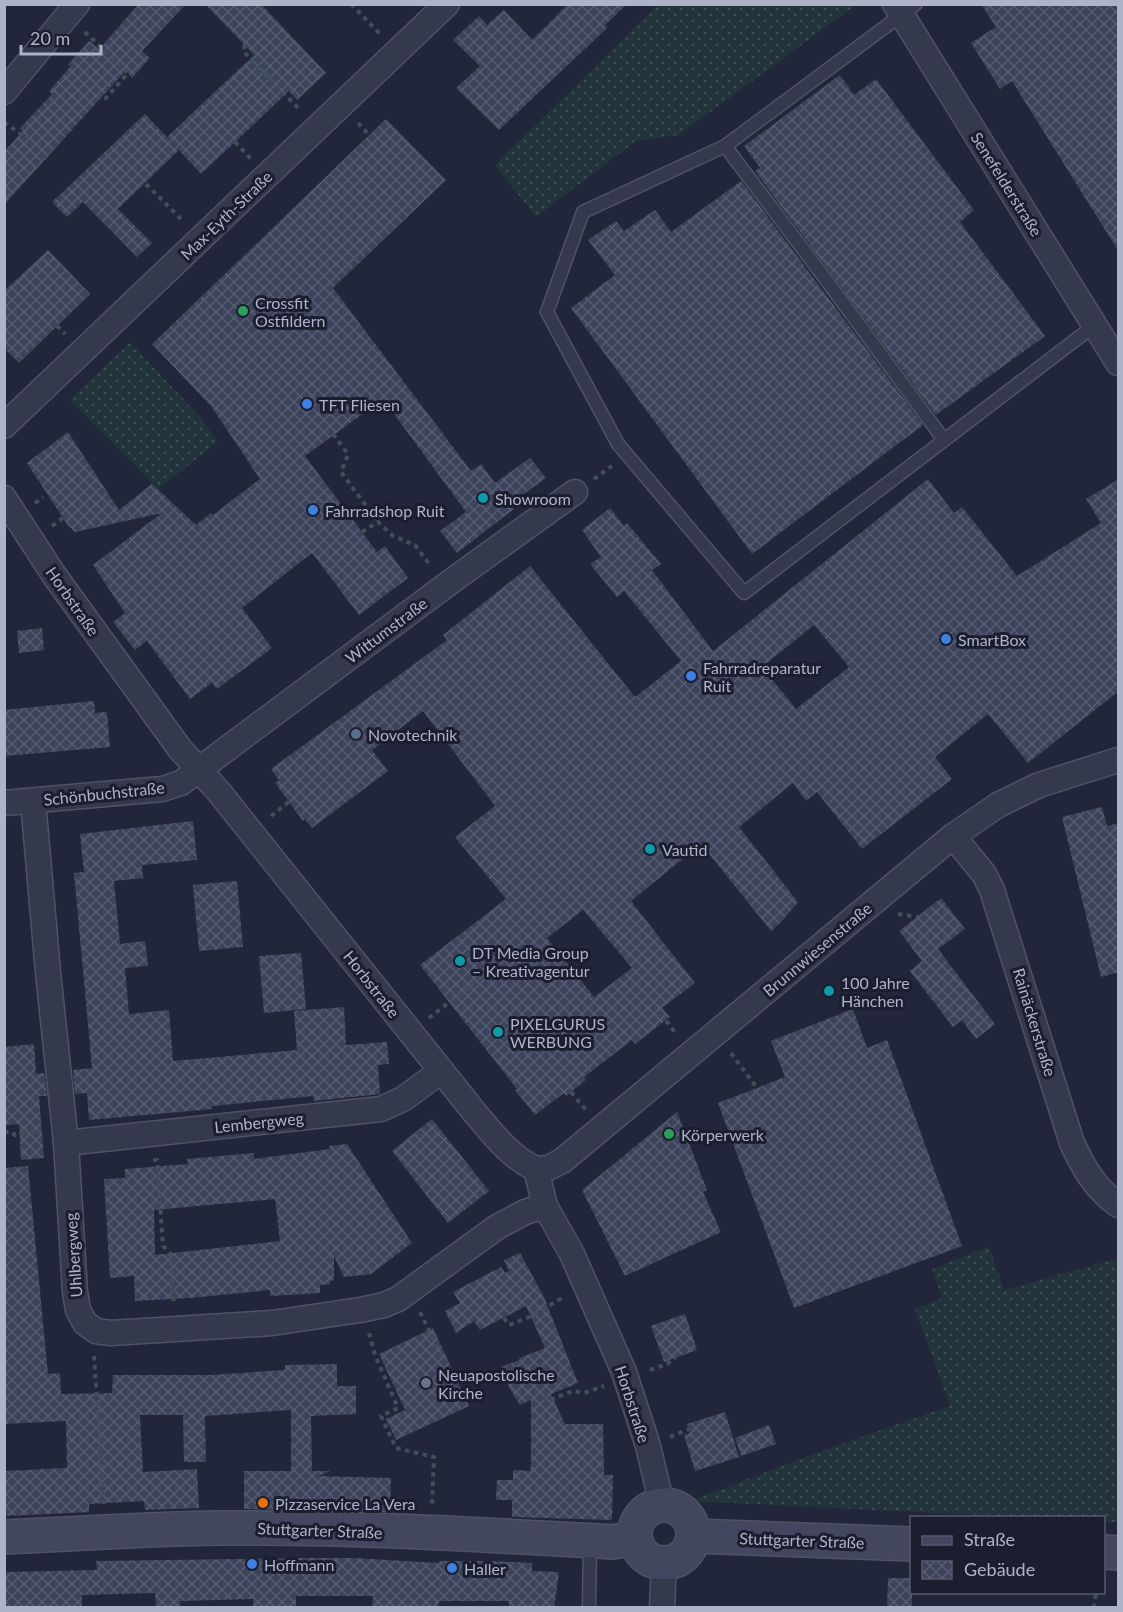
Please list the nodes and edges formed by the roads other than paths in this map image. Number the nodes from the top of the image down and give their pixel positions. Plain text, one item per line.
1 (447, 4) edge
2 (904, 8) edge
3 (78, 16) edge
4 (4, 92) edge
5 (725, 146) junction
6 (1095, 326) junction
7 (1119, 363) edge
8 (4, 426) edge
9 (944, 440) junction
10 (575, 492) road end
11 (4, 498) edge
12 (1119, 760) edge
13 (199, 771) junction
14 (33, 801) junction
15 (4, 803) edge
16 (953, 836) junction
17 (441, 1071) junction
18 (65, 1136) junction
19 (536, 1169) junction
20 (1119, 1205) edge
21 (545, 1206) junction
22 (662, 1505) junction
23 (693, 1536) junction
24 (4, 1537) edge
25 (635, 1538) junction
26 (590, 1541) junction
27 (910, 1544) edge
28 (664, 1563) junction
29 (589, 1608) edge
30 (662, 1608) edge

1 - 8 street, Max-Eyth-Straße
2 - 5 lane
2 - 6 street, Senefelderstraße
3 - 4 street
5 - 9 lane
5 - 9 lane
6 - 7 street, Senefelderstraße
6 - 9 lane
10 - 13 street, Wittumstraße
11 - 13 street, Horbstraße
12 - 16 street, Brunnwiesenstraße
13 - 14 street, Schönbuchstraße
13 - 17 street, Horbstraße
14 - 15 street, Schönbuchstraße
14 - 18 street, Uhlbergweg
16 - 19 street, Brunnwiesenstraße
16 - 20 street, Rainäckerstraße
17 - 18 street, Lembergweg
17 - 19 street, Horbstraße
18 - 21 street, Uhlbergweg
19 - 21 street, Horbstraße
21 - 22 street, Horbstraße
22 - 23 main road
22 - 25 main road
23 - 27 main road, Stuttgarter Straße
23 - 28 main road
24 - 26 main road, Stuttgarter Straße
25 - 26 main road, Stuttgarter Straße
25 - 28 main road
26 - 29 lane
28 - 30 street

